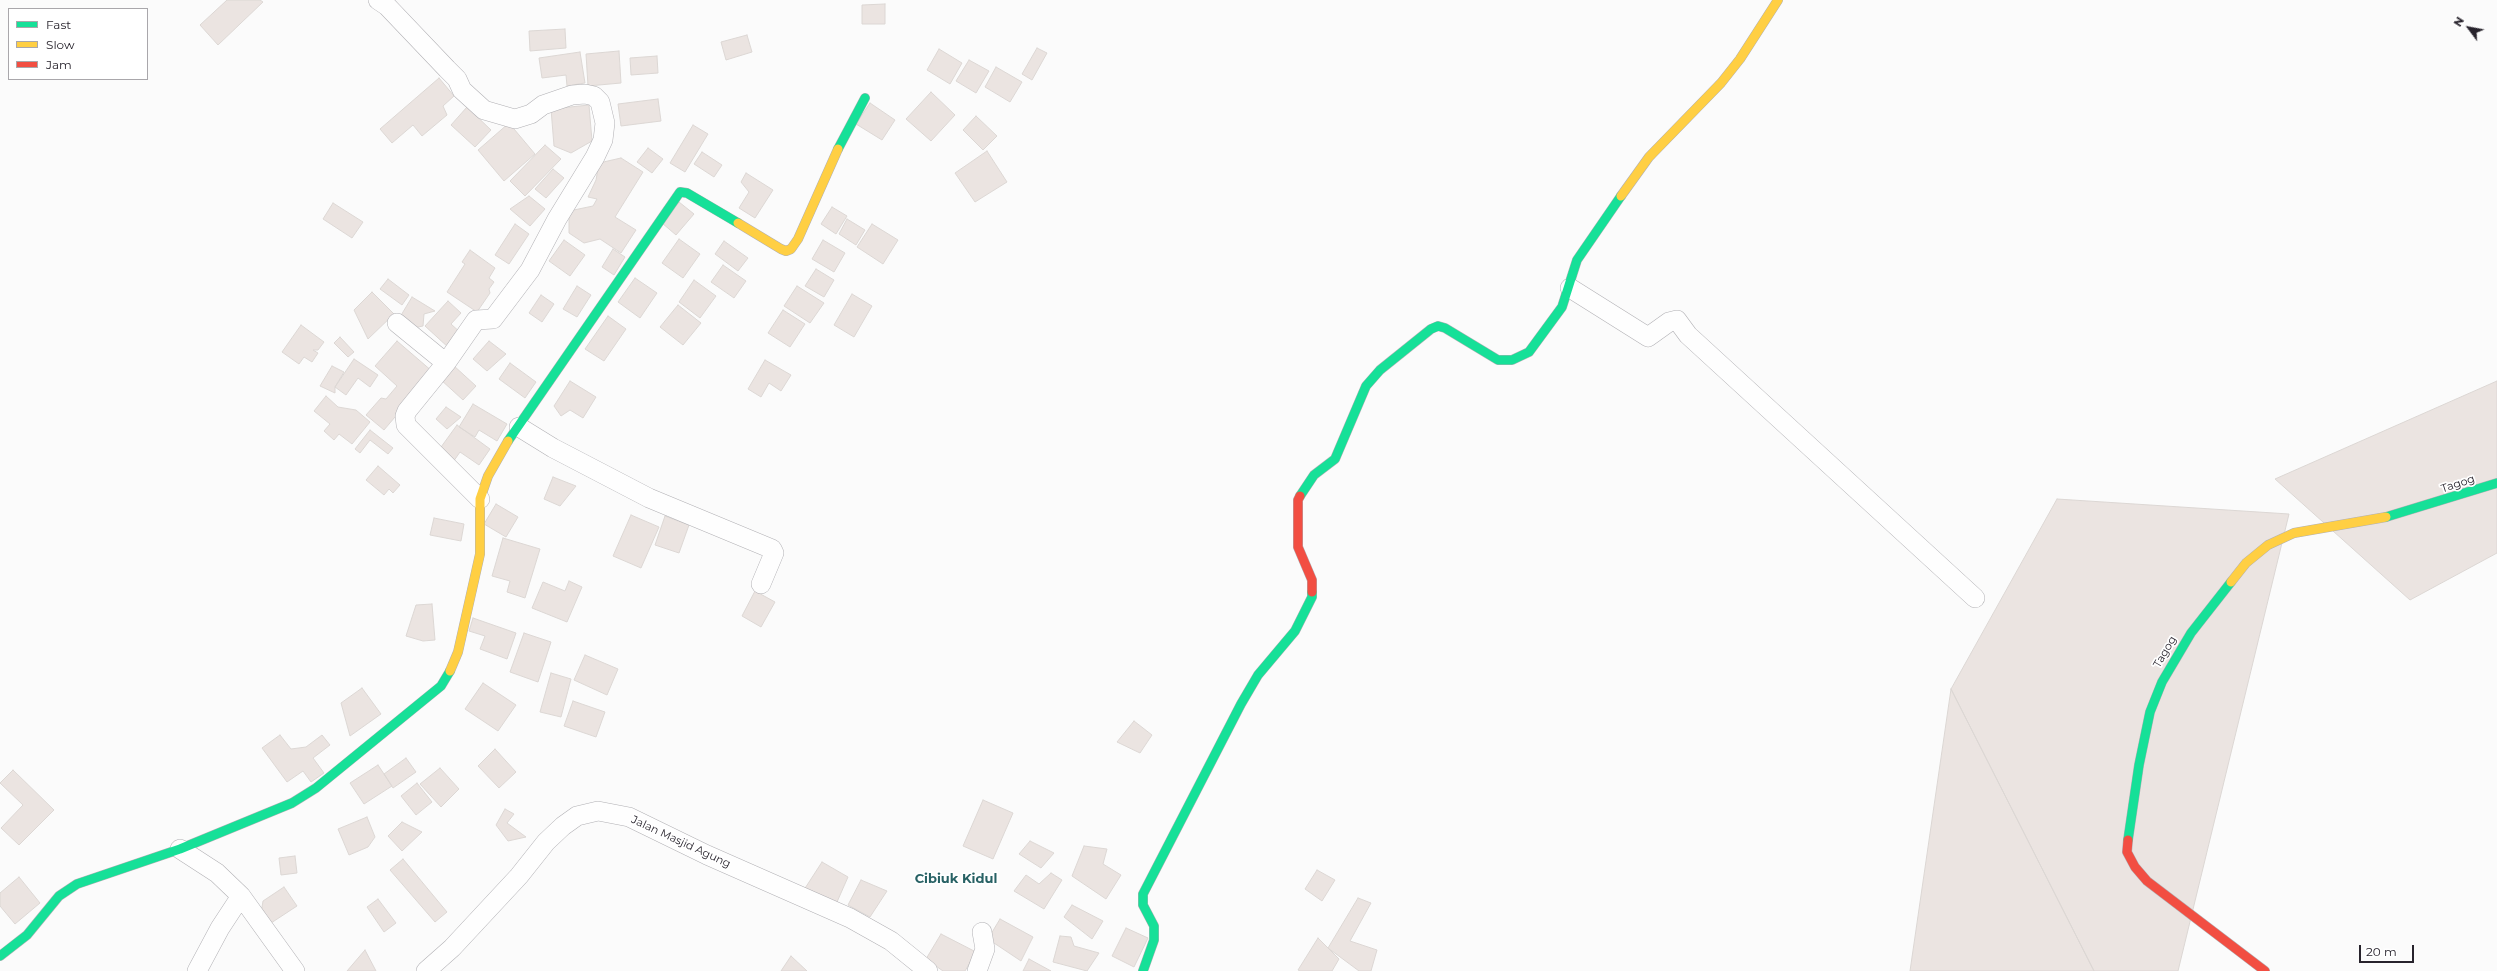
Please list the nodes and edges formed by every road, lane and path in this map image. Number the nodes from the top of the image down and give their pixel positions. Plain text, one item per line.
1 (378, 0) edge
2 (1778, 0) edge
3 (865, 98) dead end
4 (1570, 288) junction
5 (397, 324) dead end
6 (446, 363) junction
7 (519, 427) junction
8 (2497, 484) edge
9 (480, 499) junction
10 (760, 584) dead end
11 (1975, 598) dead end
12 (180, 849) junction
13 (241, 896) junction
14 (982, 932) dead end
15 (0, 956) edge
16 (197, 971) edge
17 (295, 971) edge
18 (426, 971) edge
19 (928, 971) edge
20 (977, 971) edge
21 (1143, 971) edge
22 (2265, 971) edge

1 - 6 street
2 - 4 street
3 - 7 street
4 - 11 street
4 - 21 street
5 - 6 street
6 - 9 street
7 - 9 street
7 - 10 street
8 - 22 street, Tagog
9 - 12 street
12 - 13 street
12 - 15 street
13 - 16 street
13 - 17 street
14 - 20 street
18 - 19 street, Jalan Masjid Agung

